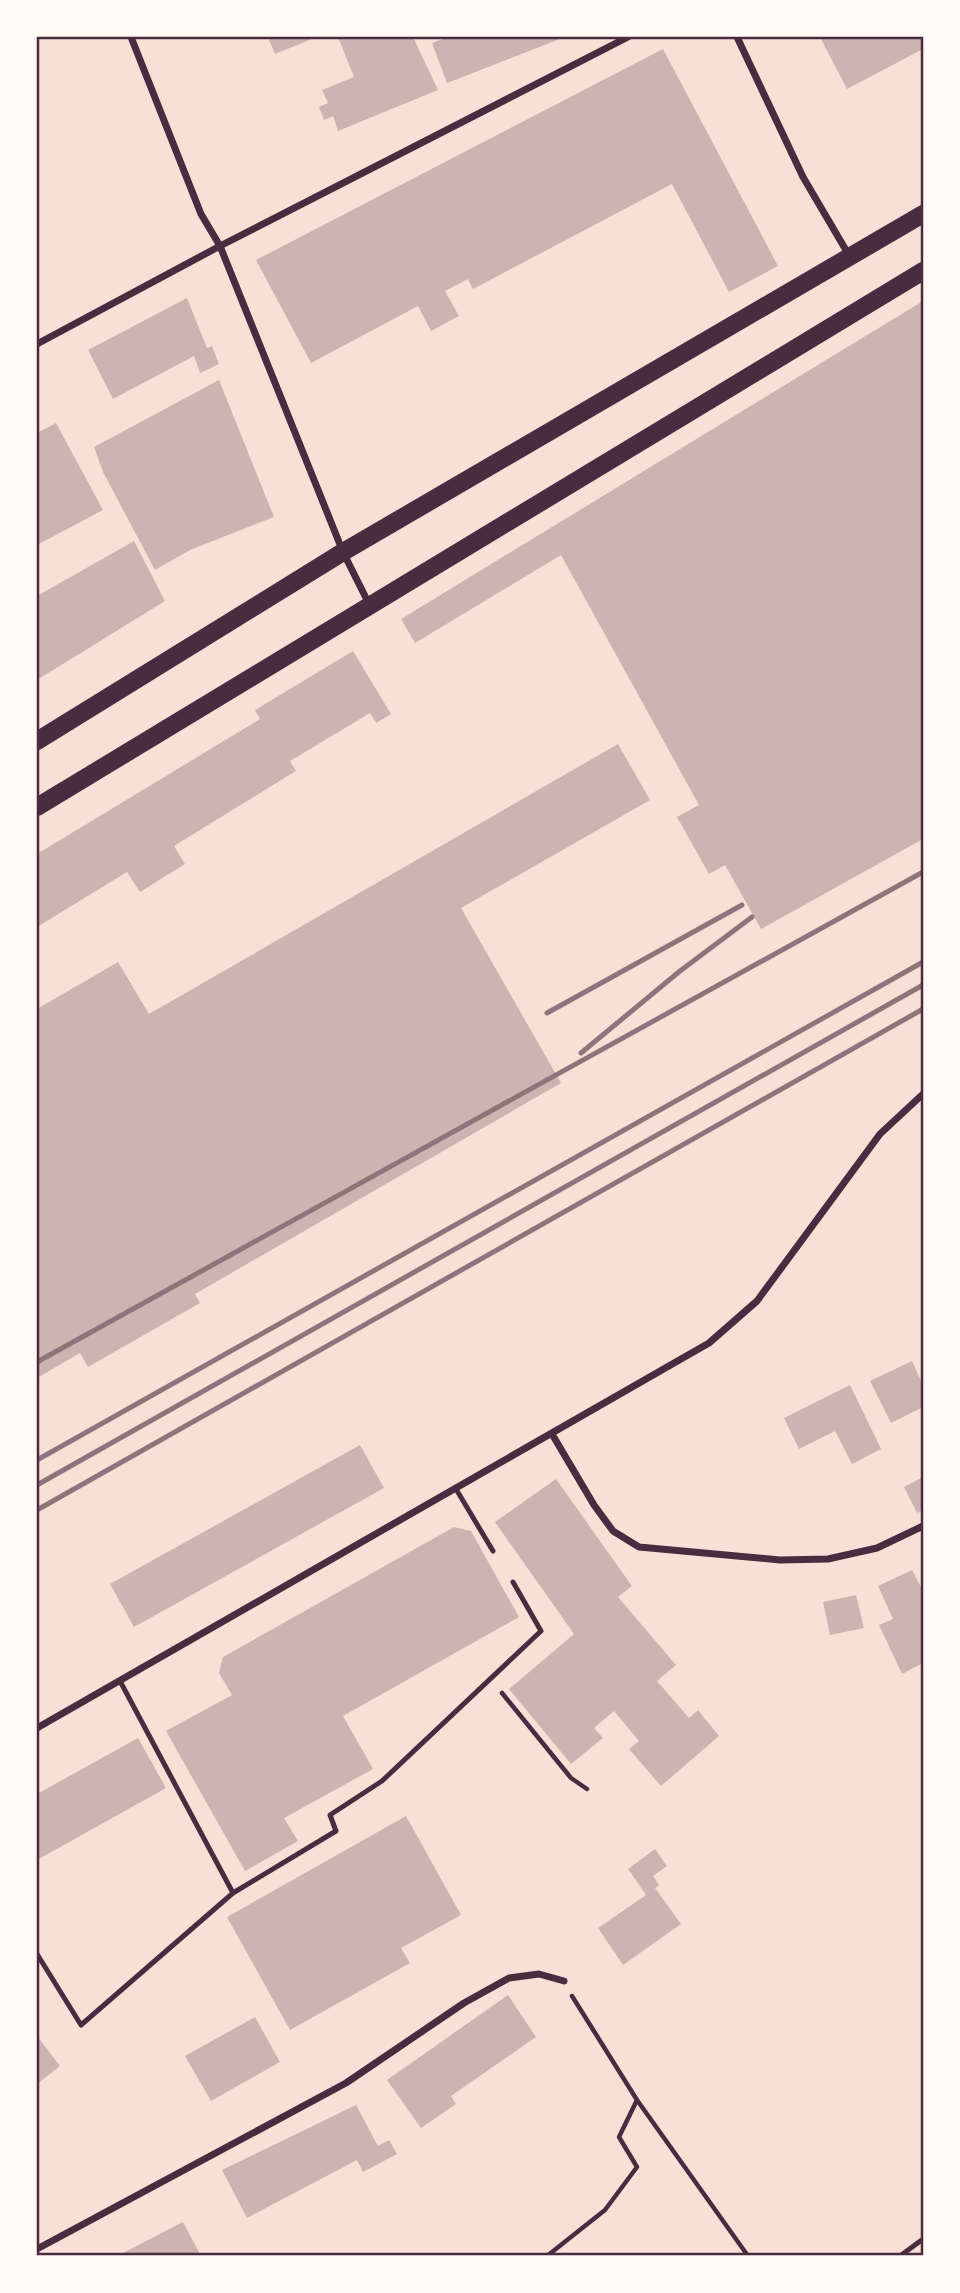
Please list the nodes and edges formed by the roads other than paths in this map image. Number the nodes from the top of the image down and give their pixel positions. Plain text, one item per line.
1 (131, 37) edge
2 (628, 37) edge
3 (737, 37) edge
4 (923, 214) edge
5 (220, 246) junction
6 (850, 257) junction
7 (923, 271) edge
8 (37, 344) edge
9 (343, 552) junction
10 (369, 604) junction
11 (37, 741) edge
12 (37, 807) edge
13 (923, 1094) edge
14 (552, 1434) junction
15 (456, 1489) junction
16 (923, 1525) edge
17 (493, 1551) dead end
18 (513, 1583) dead end
19 (120, 1681) junction
20 (37, 1728) edge
21 (233, 1893) junction
22 (37, 1954) edge
23 (564, 1981) road end
24 (923, 2239) edge
25 (37, 2249) edge
26 (900, 2256) edge

1 - 5 street
2 - 5 street
3 - 6 street
4 - 6 main road
5 - 8 street
5 - 9 street
6 - 9 main road
7 - 10 main road
9 - 10 street
9 - 11 main road
10 - 12 main road
13 - 14 street
14 - 15 street
14 - 16 street
15 - 17 lane
15 - 19 street
18 - 21 lane
19 - 20 street
19 - 21 lane
21 - 22 lane
23 - 25 street
24 - 26 lane

